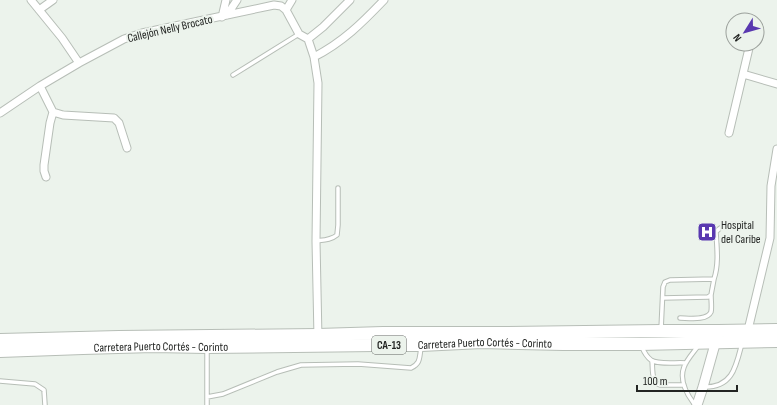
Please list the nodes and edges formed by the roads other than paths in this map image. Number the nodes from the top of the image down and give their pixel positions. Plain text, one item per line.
1 (31, 0) edge
2 (53, 0) edge
3 (226, 0) edge
4 (237, 0) edge
5 (292, 0) edge
6 (350, 0) edge
7 (384, 0) edge
8 (39, 10) junction
9 (286, 10) junction
10 (224, 16) junction
11 (299, 34) junction
12 (308, 39) junction
13 (748, 52) edge
14 (314, 57) junction
15 (79, 63) junction
16 (743, 74) junction
17 (233, 75) dead end
18 (777, 84) edge
19 (40, 86) junction
20 (53, 112) junction
21 (0, 113) edge
22 (729, 133) dead end
23 (128, 148) dead end
24 (777, 149) edge
25 (46, 177) dead end
26 (338, 188) dead end
27 (752, 225) dead end
28 (316, 241) junction
29 (714, 279) junction
30 (711, 295) junction
31 (663, 298) junction
32 (680, 318) dead end
33 (748, 330) junction
34 (777, 330) edge
35 (661, 331) junction
36 (717, 337) junction
37 (0, 340) edge
38 (318, 340) junction
39 (118, 342) junction
40 (742, 342) junction
41 (777, 342) edge
42 (700, 343) junction
43 (640, 344) junction
44 (421, 345) junction
45 (207, 347) junction
46 (0, 351) edge
47 (652, 361) junction
48 (686, 363) junction
49 (0, 381) edge
50 (684, 385) junction
51 (704, 387) junction
52 (207, 397) junction
53 (45, 405) edge
54 (207, 405) edge
55 (696, 405) edge

1 - 8 street
2 - 8 street
3 - 10 street
4 - 10 street
5 - 9 street
6 - 12 street
7 - 14 street
8 - 15 street
9 - 10 street, Callejón Nelly Brocato
9 - 11 street
10 - 15 street, Callejón Nelly Brocato
11 - 12 street
11 - 17 lane
12 - 14 street
13 - 16 street
14 - 28 street
15 - 19 street, Callejón Nelly Brocato
16 - 18 street
16 - 22 street
19 - 20 street
19 - 21 street, Callejón Nelly Brocato
20 - 23 street
20 - 25 street
24 - 33 street
26 - 28 lane
27 - 29 lane
28 - 38 street
29 - 30 lane
29 - 31 lane
30 - 31 lane
30 - 32 lane
31 - 35 lane
33 - 34 highway, Carretera Puerto Cortés - Corinto / CA-13
33 - 36 highway, Carretera Puerto Cortés - Corinto / CA-13
35 - 36 highway, Carretera Puerto Cortés - Corinto / CA-13
35 - 38 highway, Carretera Puerto Cortés - Corinto / CA-13
36 - 40 highway, Carretera Puerto Cortés - Corinto / CA-13
36 - 42 highway, Carretera Puerto Cortés - Corinto / CA-13
36 - 51 main road
37 - 39 highway, Carretera Puerto Cortés - Corinto / CA-13
38 - 39 highway, Carretera Puerto Cortés - Corinto / CA-13
38 - 44 highway, Carretera Puerto Cortés - Corinto / CA-13
38 - 45 highway, Carretera Puerto Cortés - Corinto / CA-13
39 - 45 highway, Carretera Puerto Cortés - Corinto / CA-13
39 - 46 highway, Carretera Puerto Cortés - Corinto / CA-13
40 - 41 highway, Carretera Puerto Cortés - Corinto / CA-13
40 - 51 lane
42 - 43 highway, Carretera Puerto Cortés - Corinto / CA-13
42 - 48 lane
43 - 44 highway, Carretera Puerto Cortés - Corinto / CA-13
43 - 47 lane
44 - 52 lane
45 - 52 lane
47 - 48 lane
47 - 50 lane
48 - 50 lane
49 - 53 lane
50 - 55 lane
51 - 55 main road
52 - 54 lane

